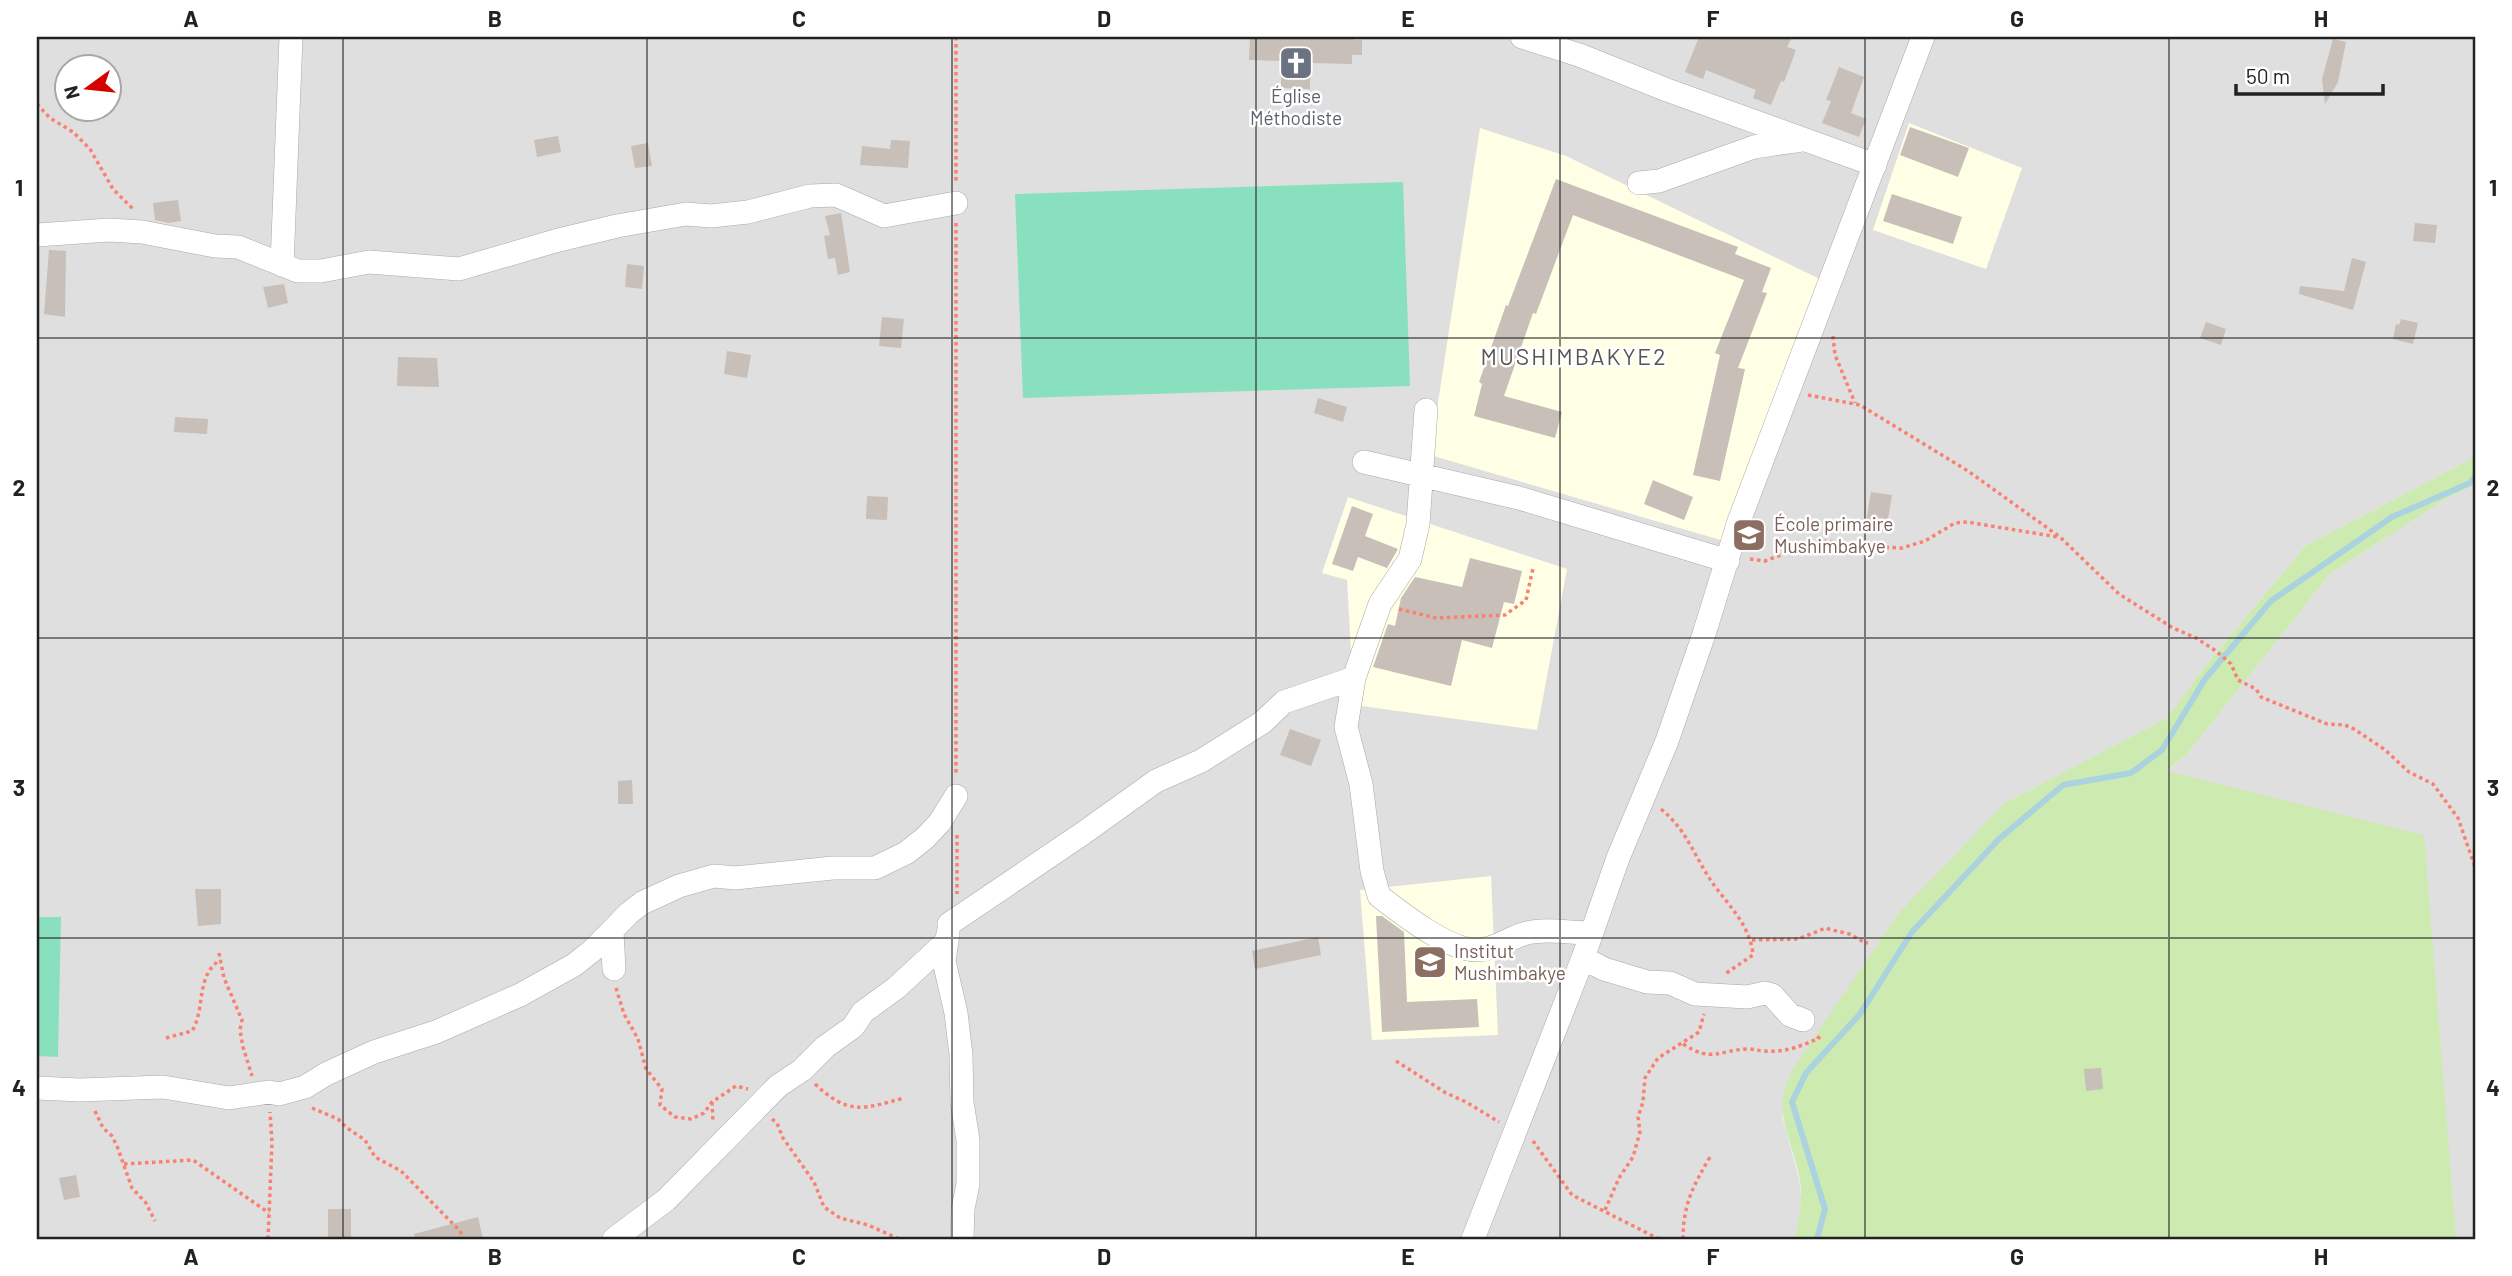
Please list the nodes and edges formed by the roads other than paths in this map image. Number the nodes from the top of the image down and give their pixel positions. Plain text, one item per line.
1 (291, 37) edge
2 (1522, 37) edge
3 (1923, 37) edge
4 (1805, 139) junction
5 (1875, 165) junction
6 (1639, 183) dead end
7 (956, 203) road end
8 (37, 235) edge
9 (282, 265) junction
10 (1426, 410) dead end
11 (1364, 462) dead end
12 (1420, 476) junction
13 (1728, 558) junction
14 (1354, 678) junction
15 (957, 796) road end
16 (951, 924) junction
17 (612, 932) junction
18 (1591, 933) junction
19 (1583, 958) junction
20 (614, 969) road end
21 (1803, 1020) dead end
22 (37, 1088) edge
23 (614, 1239) edge
24 (962, 1239) edge
25 (1473, 1239) edge

1 - 9 street
2 - 4 street
3 - 5 street
4 - 5 street
4 - 6 street
5 - 13 street
7 - 9 street
8 - 9 street
10 - 12 street
11 - 12 street
12 - 13 street
12 - 14 street
13 - 18 street
14 - 16 street
14 - 18 street
15 - 17 street
16 - 23 street
16 - 24 street
17 - 20 street
17 - 22 street
18 - 19 street
19 - 21 street
19 - 25 street

